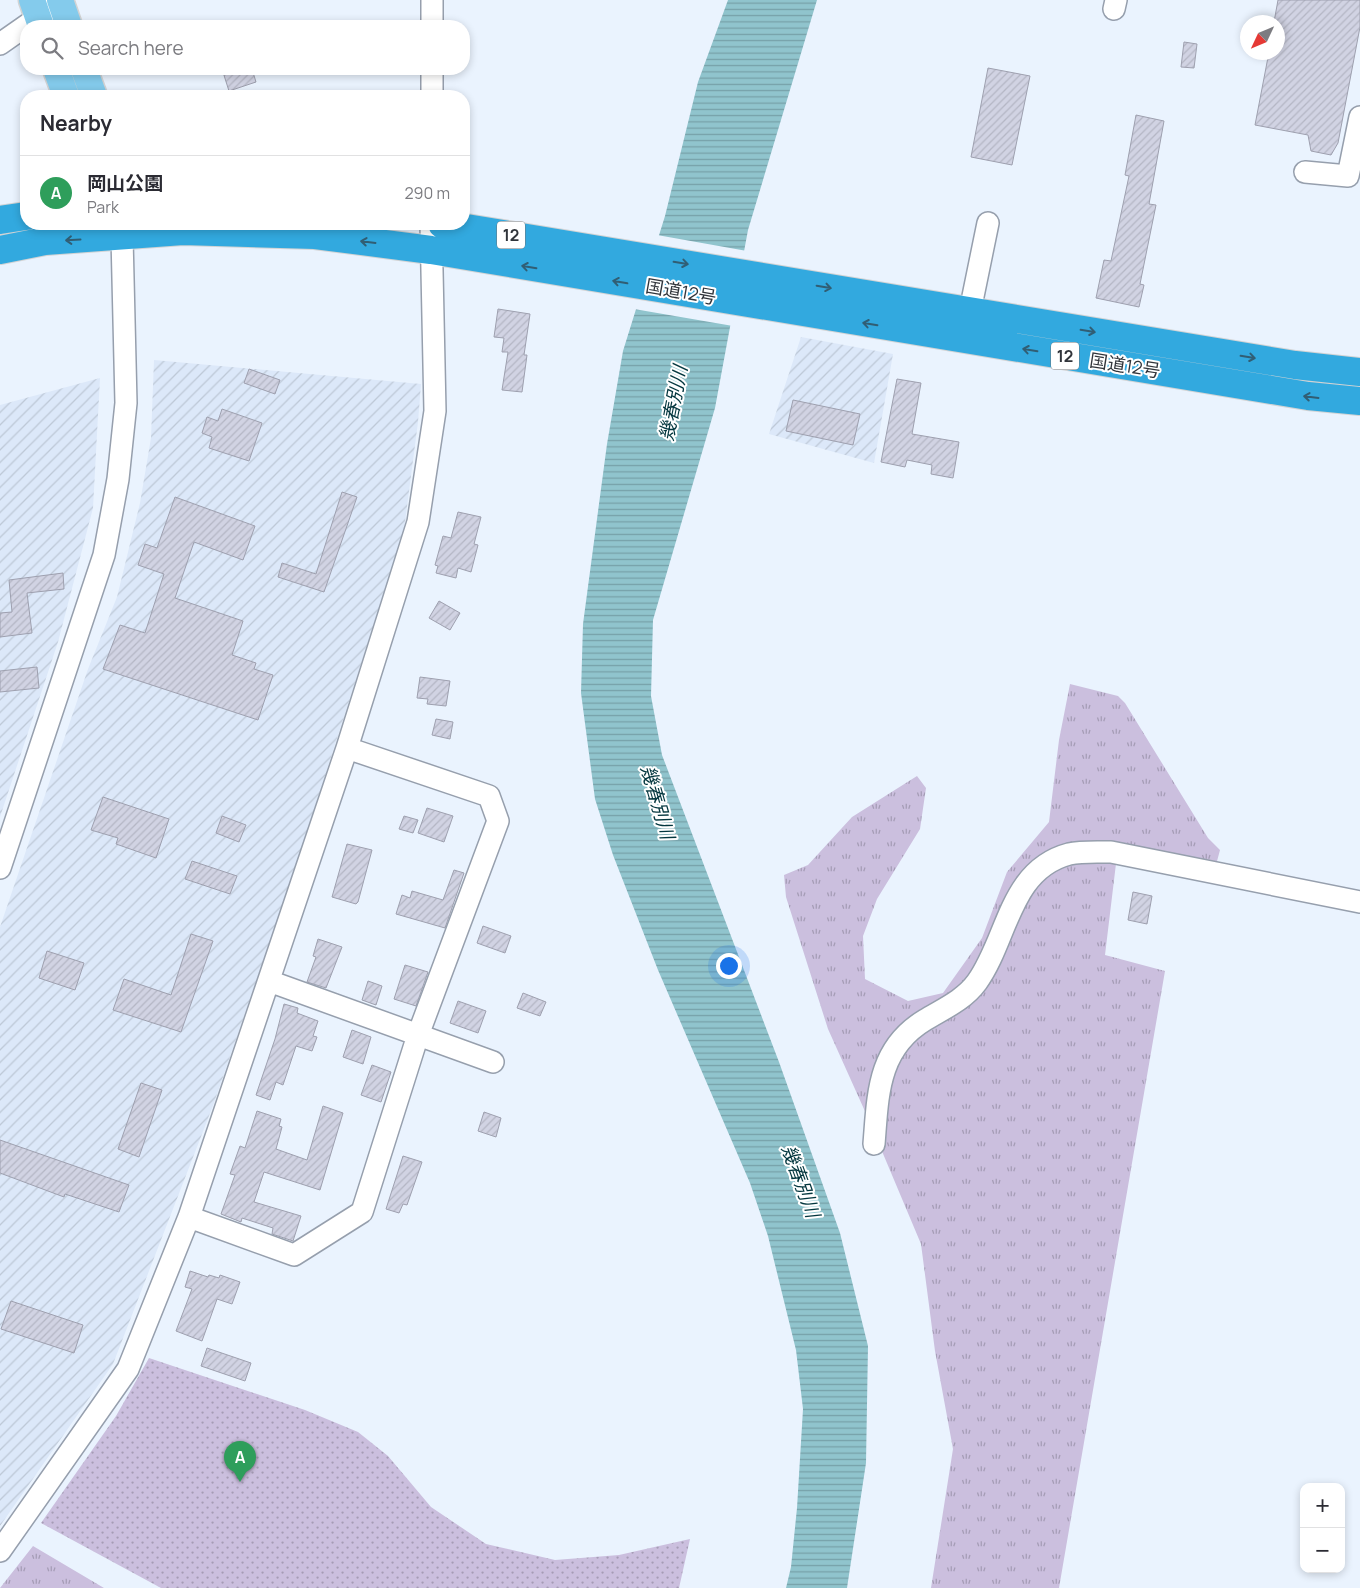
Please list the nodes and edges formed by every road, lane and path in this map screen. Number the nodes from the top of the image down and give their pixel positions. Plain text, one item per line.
1 (61, 0) edge
2 (432, 0) edge
3 (37, 15) edge
4 (67, 20) edge
5 (432, 20) edge
6 (20, 28) edge
7 (0, 44) edge
8 (58, 75) edge
9 (86, 75) edge
10 (432, 75) edge
11 (64, 90) edge
12 (92, 90) edge
13 (432, 90) edge
14 (1360, 117) edge
15 (1305, 172) dead end
16 (20, 217) edge
17 (0, 220) edge
18 (988, 223) dead end
19 (470, 229) edge
20 (109, 230) edge
21 (120, 230) edge
22 (183, 230) edge
23 (431, 230) edge
24 (0, 250) edge
25 (431, 250) junction
26 (970, 312) junction
27 (1360, 372) edge
28 (1360, 401) edge
29 (347, 748) junction
30 (0, 868) edge
31 (1360, 902) edge
32 (269, 981) junction
33 (418, 1035) junction
34 (494, 1062) dead end
35 (874, 1144) dead end
36 (188, 1217) junction
37 (0, 1551) edge

1 - 3 street
1 - 4 main road
2 - 5 street
6 - 7 street
8 - 11 main road
9 - 12 main road
10 - 13 street
14 - 15 street
16 - 17 highway
18 - 26 street
19 -> 26 highway, 国道12号 / 12
20 -> 24 highway, 国道12号 / 12
21 - 30 street
25 -> 22 highway, 国道12号 / 12
23 - 25 street
28 -> 25 highway, 国道12号 / 12
25 - 29 street
26 -> 27 highway, 国道12号 / 12
29 - 32 street
29 - 33 street
31 - 35 street
32 - 33 street
32 - 36 street
33 - 34 street
33 - 36 street
36 - 37 street

